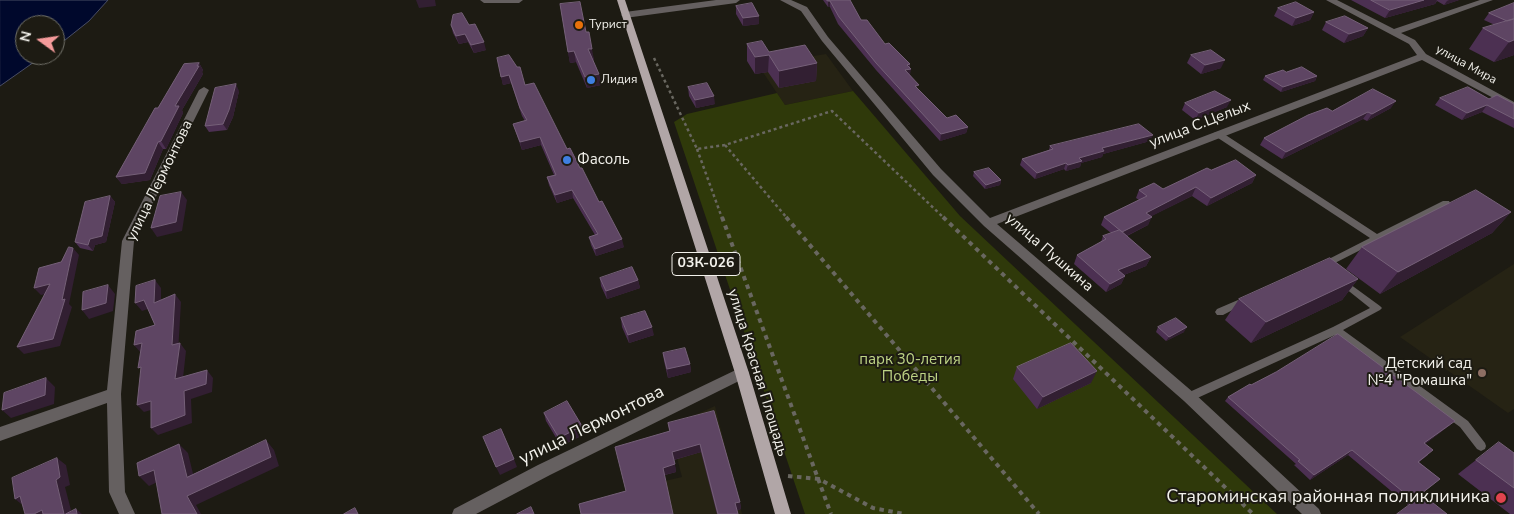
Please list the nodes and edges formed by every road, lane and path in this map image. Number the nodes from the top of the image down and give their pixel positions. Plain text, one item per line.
1 (484, 0) edge
2 (519, 0) edge
3 (621, 0) edge
4 (736, 0) edge
5 (784, 0) edge
6 (1330, 0) edge
7 (1490, 0) edge
8 (625, 15) junction
9 (1392, 32) junction
10 (653, 56) dead end
11 (1423, 56) junction
12 (204, 90) dead end
13 (1514, 106) edge
14 (1218, 134) junction
15 (725, 145) junction
16 (697, 149) junction
17 (1446, 203) edge
18 (988, 223) junction
19 (1377, 238) junction
20 (1254, 296) edge
21 (1220, 312) dead end
22 (1336, 330) junction
23 (742, 373) junction
24 (114, 394) junction
25 (1188, 397) junction
26 (0, 434) edge
27 (1481, 446) dead end
28 (772, 474) junction
29 (819, 479) junction
30 (127, 514) edge
31 (460, 514) edge
32 (783, 514) edge
33 (831, 514) edge
34 (904, 514) edge
35 (1039, 514) edge
36 (1253, 514) edge
37 (1313, 514) edge

1 - 2 street
3 - 8 main road, улица Красная Площадь / 03К-026
4 - 8 street
5 - 18 street, улица Пушкина
6 - 9 street, улица Мира
7 - 9 street
8 - 23 main road, улица Красная Площадь / 03К-026
9 - 11 street, улица Мира
10 - 16 path
11 - 13 street, улица Мира
11 - 14 street, улица С.Целых
12 - 24 street, улица Лермонтова
14 - 18 street, улица С.Целых
14 - 19 lane
15 - 16 path
15 - 35 path
15 - 36 path
16 - 29 path
17 - 19 lane
18 - 25 street, улица Пушкина
19 - 22 lane
20 - 21 lane
22 - 25 lane
22 - 27 lane
23 - 28 main road, улица Красная Площадь / 03К-026
23 - 31 street, улица Лермонтова
24 - 26 street
24 - 30 street, улица Лермонтова
25 - 37 street, улица Пушкина
28 - 29 path
28 - 32 main road, улица Красная Площадь / 03К-026
29 - 33 path
29 - 34 path

